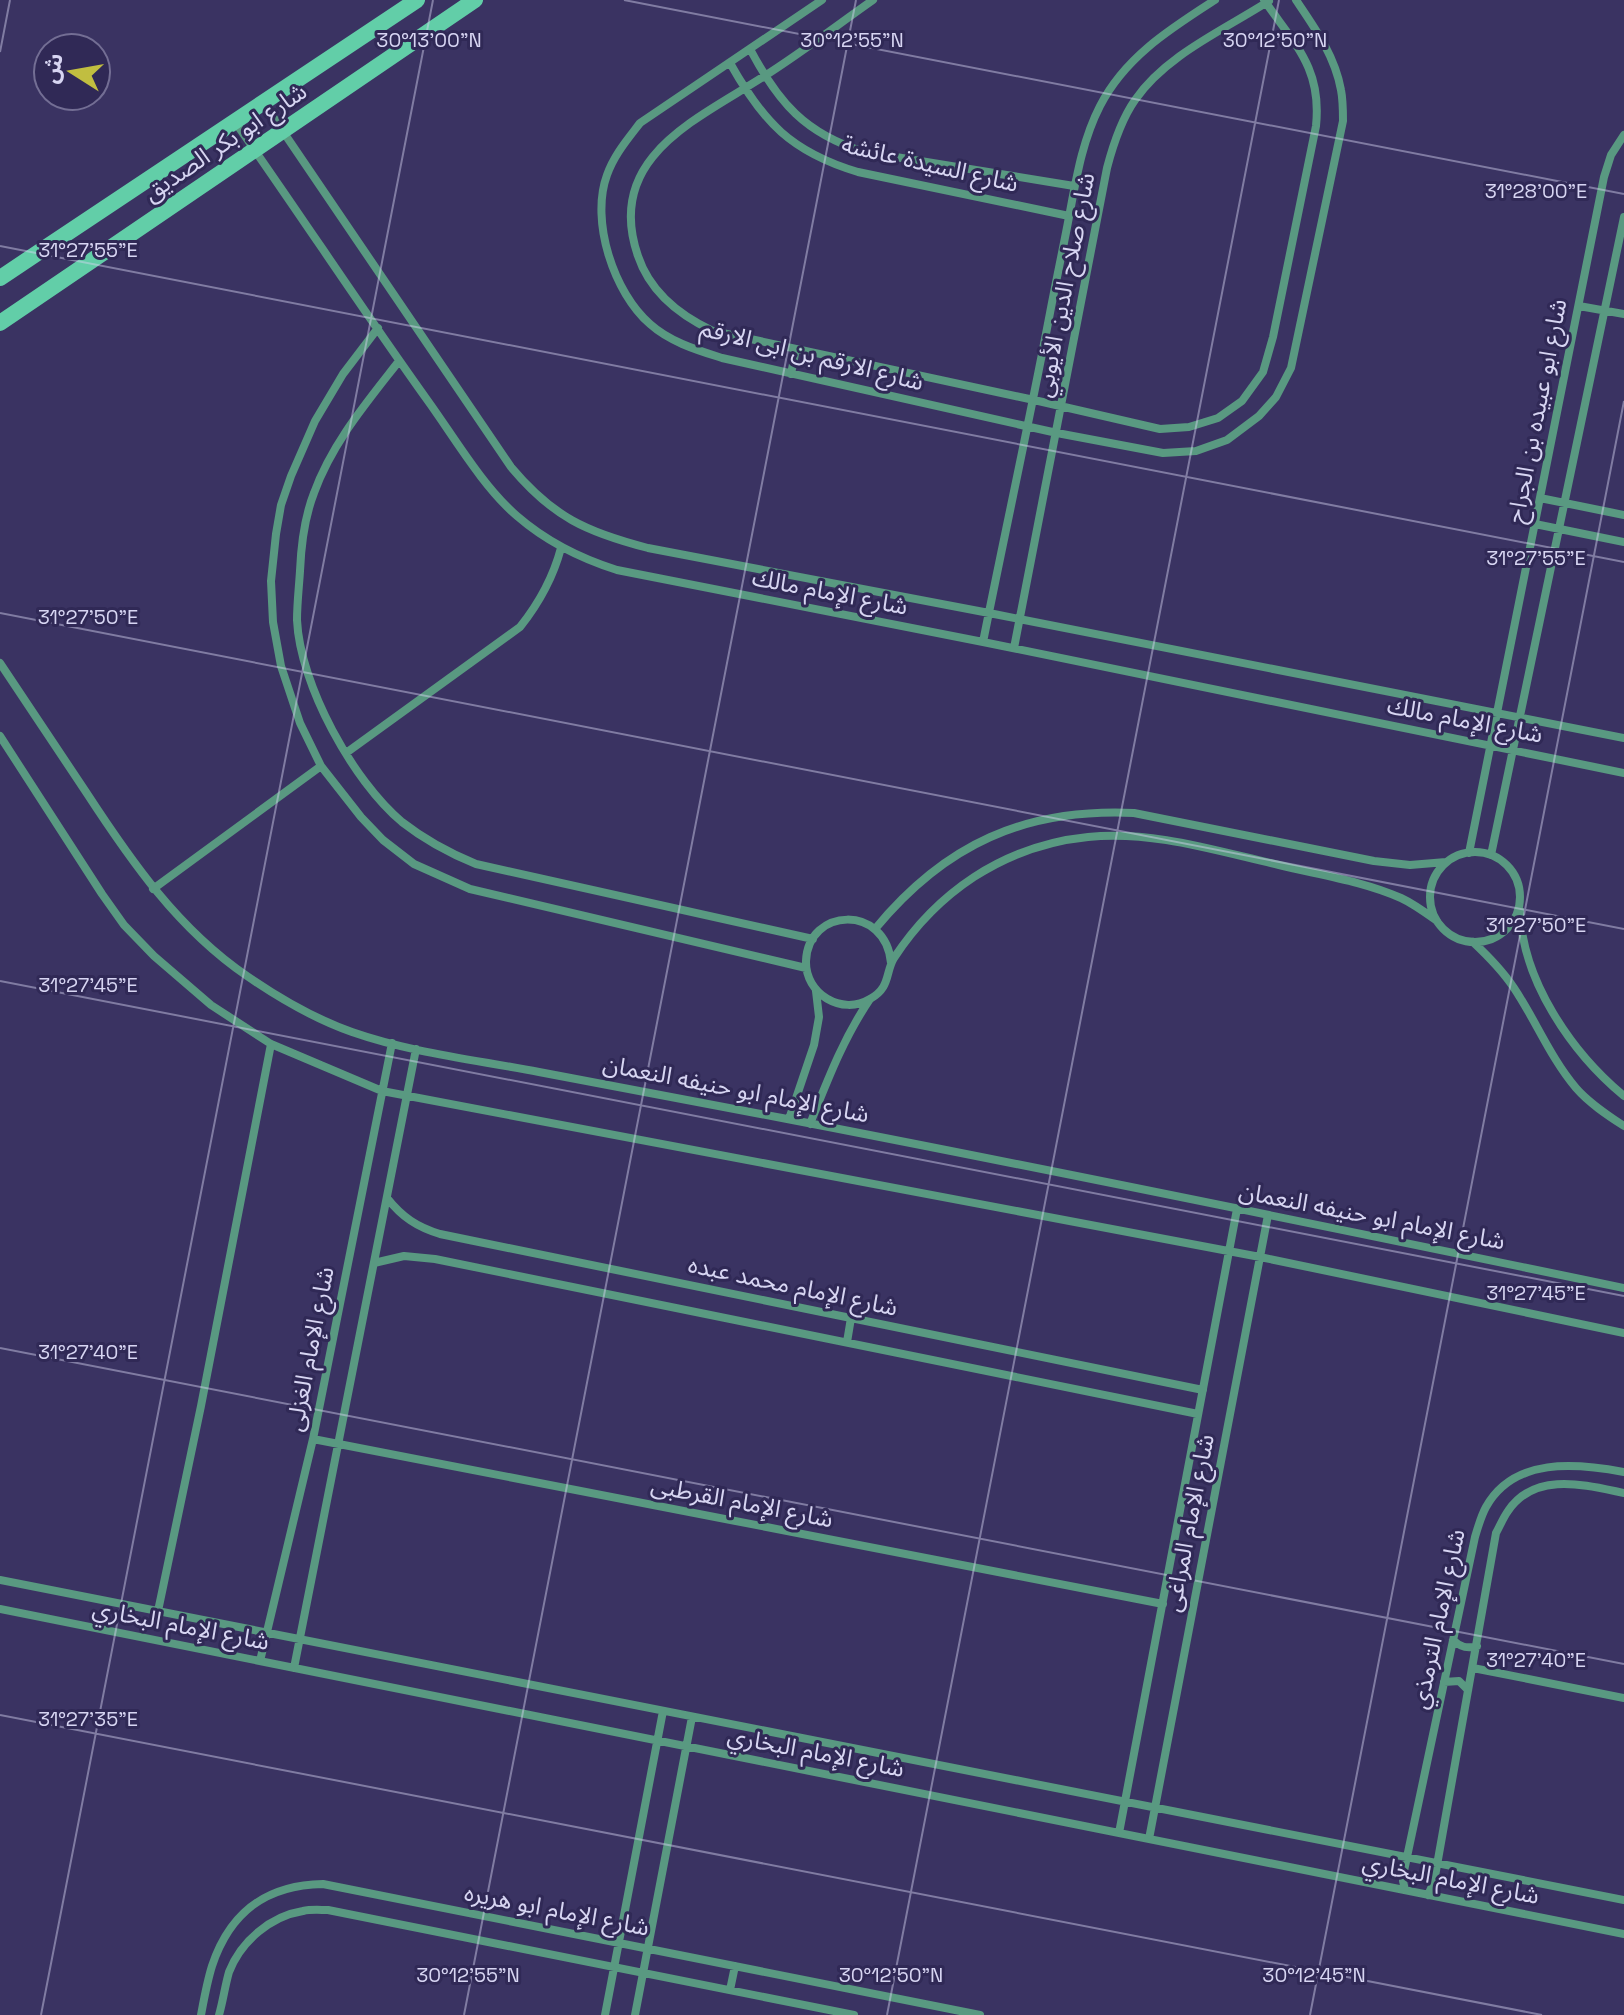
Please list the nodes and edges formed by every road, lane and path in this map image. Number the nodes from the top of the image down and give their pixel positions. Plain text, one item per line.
1 (417, 0) edge
2 (475, 0) edge
3 (822, 0) edge
4 (873, 0) edge
5 (1215, 0) edge
6 (1296, 0) edge
7 (1266, 1) edge
8 (750, 49) junction
9 (730, 63) junction
10 (764, 76) junction
11 (744, 88) junction
12 (263, 102) junction
13 (235, 121) junction
14 (283, 132) junction
15 (1624, 135) edge
16 (255, 151) junction
17 (1074, 186) junction
18 (1069, 216) junction
19 (1624, 217) edge
20 (0, 278) edge
21 (1579, 306) junction
22 (1604, 311) junction
23 (1624, 314) edge
24 (0, 323) edge
25 (378, 328) junction
26 (796, 349) junction
27 (399, 361) junction
28 (791, 374) junction
29 (1034, 400) junction
30 (1062, 406) junction
31 (1029, 427) junction
32 (1057, 433) junction
33 (1540, 498) junction
34 (1564, 503) junction
35 (1624, 515) edge
36 (1535, 524) junction
37 (1559, 529) junction
38 (1624, 542) edge
39 (561, 548) junction
40 (989, 613) junction
41 (1020, 619) junction
42 (983, 642) junction
43 (1014, 648) junction
44 (0, 663) edge
45 (1497, 713) junction
46 (1520, 717) junction
47 (0, 736) edge
48 (1624, 738) edge
49 (1491, 746) junction
50 (1513, 750) junction
51 (346, 753) junction
52 (321, 766) junction
53 (1624, 773) edge
54 (1469, 853) junction
55 (1491, 855) junction
56 (1446, 862) junction
57 (153, 889) junction
58 (1519, 903) junction
59 (1437, 921) junction
60 (875, 929) junction
61 (813, 939) junction
62 (1473, 942) junction
63 (891, 963) junction
64 (806, 968) junction
65 (816, 990) junction
66 (870, 999) junction
67 (392, 1043) junction
68 (271, 1044) junction
69 (416, 1049) junction
70 (382, 1091) junction
71 (407, 1095) junction
72 (1624, 1096) edge
73 (789, 1119) junction
74 (810, 1124) junction
75 (1624, 1126) edge
76 (387, 1198) junction
77 (1237, 1209) junction
78 (1268, 1215) junction
79 (1229, 1251) junction
80 (1260, 1257) junction
81 (374, 1263) junction
82 (1624, 1288) edge
83 (851, 1318) junction
84 (1624, 1333) edge
85 (847, 1342) junction
86 (1203, 1390) junction
87 (1198, 1414) junction
88 (313, 1439) junction
89 (338, 1443) junction
90 (1624, 1472) edge
91 (1624, 1493) edge
92 (0, 1580) edge
93 (1163, 1604) junction
94 (0, 1609) edge
95 (158, 1611) junction
96 (267, 1633) junction
97 (299, 1639) junction
98 (1453, 1640) junction
99 (1477, 1646) junction
100 (260, 1661) junction
101 (294, 1668) junction
102 (1473, 1668) junction
103 (1444, 1682) junction
104 (1469, 1691) junction
105 (1624, 1698) edge
106 (663, 1711) junction
107 (692, 1717) junction
108 (657, 1741) junction
109 (687, 1747) junction
110 (1125, 1803) junction
111 (1155, 1808) junction
112 (1119, 1833) junction
113 (1149, 1839) junction
114 (1407, 1856) junction
115 (1437, 1862) junction
116 (1405, 1890) junction
117 (1428, 1895) junction
118 (1624, 1900) edge
119 (1624, 1934) edge
120 (619, 1943) junction
121 (647, 1949) junction
122 (735, 1966) junction
123 (614, 1967) junction
124 (643, 1973) junction
125 (730, 1990) junction
126 (201, 2015) edge
127 (219, 2015) edge
128 (605, 2015) edge
129 (635, 2015) edge
130 (854, 2015) edge
131 (980, 2015) edge

1 - 12 street, شارع ابو بكر الصديق
2 - 14 street, شارع ابو بكر الصديق
3 - 8 street, شارع الارقم بن ابى الارقم
4 - 10 street, شارع الارقم بن ابى الارقم
5 - 17 street, شارع صلاح الدين الأيوبي
6 - 32 street, شارع الارقم بن ابى الارقم
7 - 30 street, شارع صلاح الدين الأيوبي
7 - 30 street, شارع الارقم بن ابى الارقم
8 - 9 street, شارع الارقم بن ابى الارقم
8 - 10 street, شارع السيدة عائشة
9 - 11 street, شارع السيدة عائشة
9 - 28 street, شارع الارقم بن ابى الارقم
10 - 11 street, شارع الارقم بن ابى الارقم
10 - 17 street, شارع السيدة عائشة
11 - 18 street, شارع السيدة عائشة
11 - 26 street, شارع الارقم بن ابى الارقم
12 - 13 street, شارع ابو بكر الصديق
12 - 14 street, شارع الإمام مالك
13 - 16 street, شارع الإمام مالك
13 - 20 street, شارع ابو بكر الصديق
14 - 16 street, شارع ابو بكر الصديق
14 - 40 street, شارع الإمام مالك
15 - 21 street, شارع ابو عبيده بن الجراح
16 - 24 street, شارع ابو بكر الصديق
16 - 25 street, شارع الإمام مالك
17 - 18 street, شارع صلاح الدين الأيوبي
18 - 29 street, شارع صلاح الدين الأيوبي
19 - 22 street, شارع ابو عبيده بن الجراح
21 - 22 street
21 - 33 street, شارع ابو عبيده بن الجراح
22 - 23 street
22 - 34 street, شارع ابو عبيده بن الجراح
25 - 27 street, شارع الإمام مالك
25 - 52 street
26 - 28 street
26 - 29 street, شارع الارقم بن ابى الارقم
27 - 39 street, شارع الإمام مالك
27 - 51 street
28 - 31 street, شارع الارقم بن ابى الارقم
29 - 30 street, شارع الارقم بن ابى الارقم
29 - 31 street, شارع صلاح الدين الأيوبي
30 - 32 street, شارع صلاح الدين الأيوبي
31 - 32 street, شارع الارقم بن ابى الارقم
31 - 40 street, شارع صلاح الدين الأيوبي
32 - 41 street, شارع صلاح الدين الأيوبي
33 - 34 street
33 - 36 street, شارع ابو عبيده بن الجراح
34 - 35 street
34 - 37 street, شارع ابو عبيده بن الجراح
36 - 37 street
36 - 45 street, شارع ابو عبيده بن الجراح
37 - 38 street
37 - 46 street, شارع ابو عبيده بن الجراح
39 - 42 street, شارع الإمام مالك
39 - 51 street
40 - 41 street, شارع الإمام مالك
40 - 42 street, شارع صلاح الدين الأيوبي
41 - 43 street, شارع صلاح الدين الأيوبي
41 - 45 street, شارع الإمام مالك
42 - 43 street, شارع الإمام مالك
43 - 49 street, شارع الإمام مالك
44 - 57 street, شارع الإمام ابو حنيفه النعمان
45 - 46 street, شارع الإمام مالك
45 - 49 street, شارع ابو عبيده بن الجراح
46 - 48 street, شارع الإمام مالك
46 - 50 street, شارع ابو عبيده بن الجراح
47 - 68 street
49 - 50 street, شارع الإمام مالك
49 - 54 street, شارع ابو عبيده بن الجراح
50 - 53 street, شارع الإمام مالك
50 - 55 street, شارع ابو عبيده بن الجراح
51 - 61 street
52 - 57 street
52 - 64 street
54 - 55 street
54 - 56 street
55 - 58 street
56 - 59 street
56 - 60 street
57 - 67 street, شارع الإمام ابو حنيفه النعمان
58 - 62 street
58 - 72 street
59 - 62 street
59 - 63 street
60 - 61 street
60 - 63 street
61 - 64 street
62 - 75 street
63 - 66 street
64 - 65 street
65 - 66 street
65 - 73 street
66 - 74 street
67 - 69 street, شارع الإمام ابو حنيفه النعمان
67 - 70 street, شارع الإمام الغزلى
68 - 70 street
68 - 95 street
69 - 71 street, شارع الإمام الغزلى
69 - 73 street, شارع الإمام ابو حنيفه النعمان
70 - 71 street
70 - 88 street, شارع الإمام الغزلى
71 - 76 street, شارع الإمام الغزلى
71 - 79 street
73 - 74 street, شارع الإمام ابو حنيفه النعمان
74 - 77 street, شارع الإمام ابو حنيفه النعمان
76 - 81 street, شارع الإمام الغزلى
76 - 83 street, شارع الإمام محمد عبده
77 - 78 street, شارع الإمام ابو حنيفه النعمان
77 - 79 street, شارع الإمام المراغى
78 - 80 street, شارع الإمام المراغى
78 - 82 street, شارع الإمام ابو حنيفه النعمان
79 - 80 street
79 - 86 street, شارع الإمام المراغى
80 - 84 street
80 - 111 street, شارع الإمام المراغى
81 - 85 street, شارع الإمام محمد عبده
81 - 89 street, شارع الإمام الغزلى
83 - 85 street
83 - 86 street, شارع الإمام محمد عبده
85 - 87 street, شارع الإمام محمد عبده
86 - 87 street, شارع الإمام المراغى
87 - 93 street, شارع الإمام المراغى
88 - 89 street, شارع الإمام القرطبى
88 - 96 street, شارع الإمام الغزلى
89 - 93 street, شارع الإمام القرطبى
89 - 97 street, شارع الإمام الغزلى
90 - 98 street, شارع الإمام الترمذي
91 - 99 street, شارع الإمام الترمذي
92 - 95 street, شارع الإمام البخاري
93 - 110 street, شارع الإمام المراغى
94 - 100 street, شارع الإمام البخاري
95 - 96 street, شارع الإمام البخاري
96 - 97 street, شارع الإمام البخاري
96 - 100 street, شارع الإمام الغزلى
97 - 101 street, شارع الإمام الغزلى
97 - 106 street, شارع الإمام البخاري
98 - 99 street
98 - 103 street, شارع الإمام الترمذي
99 - 102 street, شارع الإمام الترمذي
100 - 101 street, شارع الإمام البخاري
101 - 108 street, شارع الإمام البخاري
102 - 104 street, شارع الإمام الترمذي
102 - 105 street
103 - 104 street
103 - 114 street, شارع الإمام الترمذي
104 - 115 street, شارع الإمام الترمذي
106 - 107 street, شارع الإمام البخاري
106 - 108 street
107 - 109 street
107 - 110 street, شارع الإمام البخاري
108 - 109 street, شارع الإمام البخاري
108 - 120 street
109 - 112 street, شارع الإمام البخاري
109 - 121 street
110 - 111 street, شارع الإمام البخاري
110 - 112 street, شارع الإمام المراغى
111 - 113 street, شارع الإمام المراغى
111 - 114 street, شارع الإمام البخاري
112 - 113 street, شارع الإمام البخاري
113 - 116 street, شارع الإمام البخاري
114 - 115 street, شارع الإمام البخاري
114 - 116 street, شارع الإمام الترمذي
115 - 117 street, شارع الإمام الترمذي
115 - 118 street, شارع الإمام البخاري
116 - 117 street, شارع الإمام البخاري
117 - 119 street, شارع الإمام البخاري
120 - 121 street, شارع الإمام ابو هريره
120 - 123 street
120 - 126 street, شارع الإمام ابو هريره
121 - 122 street, شارع الإمام ابو هريره
121 - 124 street
122 - 125 street
122 - 131 street, شارع الإمام ابو هريره
123 - 124 street, شارع الإمام ابو هريره
123 - 127 street, شارع الإمام ابو هريره
123 - 128 street
124 - 125 street, شارع الإمام ابو هريره
124 - 129 street
125 - 130 street, شارع الإمام ابو هريره

